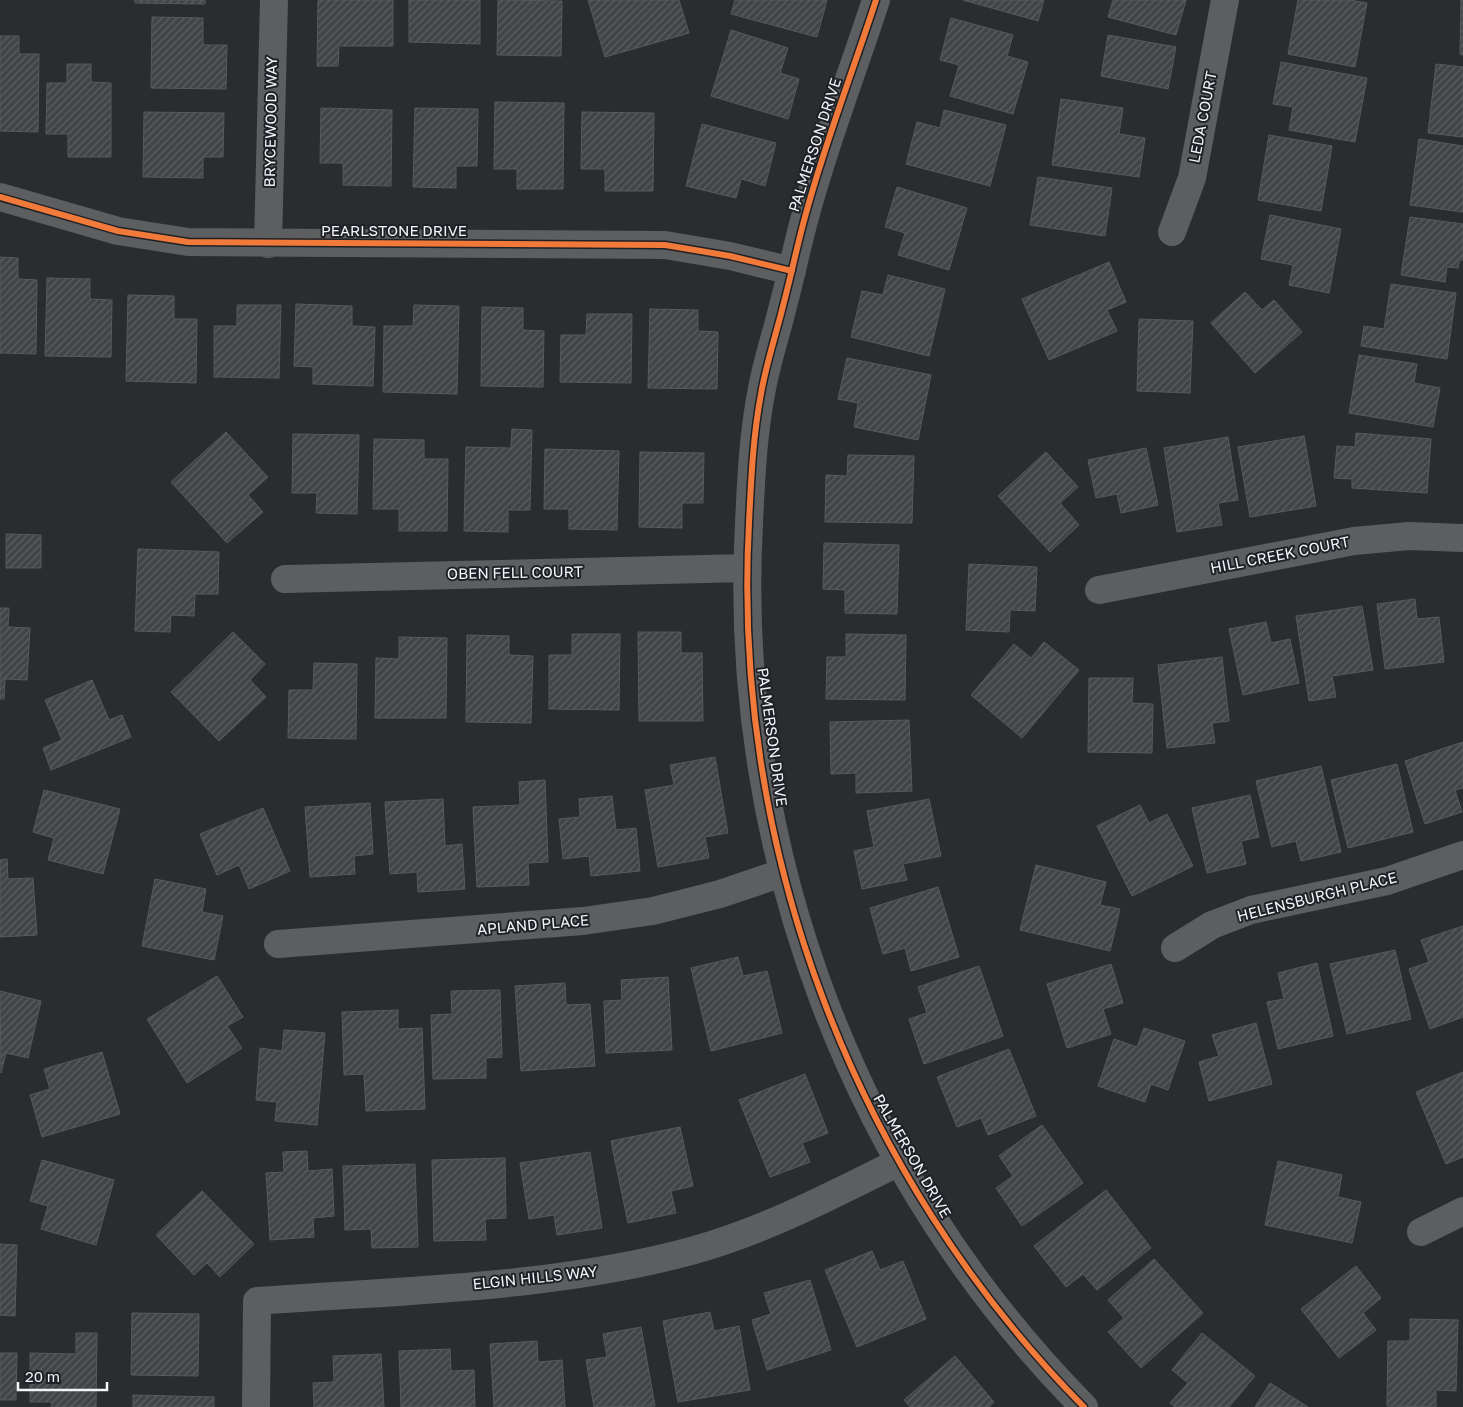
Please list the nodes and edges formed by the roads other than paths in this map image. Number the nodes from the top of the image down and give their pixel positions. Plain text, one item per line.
1 (274, 0) edge
2 (876, 0) edge
3 (1225, 0) edge
4 (0, 197) edge
5 (1172, 232) dead end
6 (268, 244) junction
7 (792, 271) junction
8 (1463, 538) edge
9 (746, 568) junction
10 (285, 578) dead end
11 (1100, 590) dead end
12 (1463, 855) edge
13 (782, 873) junction
14 (278, 944) dead end
15 (1175, 948) dead end
16 (899, 1162) junction
17 (1463, 1211) edge
18 (1421, 1232) dead end
19 (256, 1407) edge
20 (1084, 1407) edge

1 - 6 street, BRYCEWOOD WAY
2 - 7 street, PALMERSON DRIVE
3 - 5 street, LEDA COURT
4 - 6 street, PEARLSTONE DRIVE
6 - 7 street, PEARLSTONE DRIVE
7 - 9 street, PALMERSON DRIVE
8 - 11 street, HILL CREEK COURT
9 - 10 street, OBEN FELL COURT
9 - 13 street, PALMERSON DRIVE
12 - 15 street, HELENSBURGH PLACE
13 - 14 street, APLAND PLACE
13 - 16 street, PALMERSON DRIVE
16 - 19 street, ELGIN HILLS WAY
16 - 20 street, PALMERSON DRIVE
17 - 18 street

